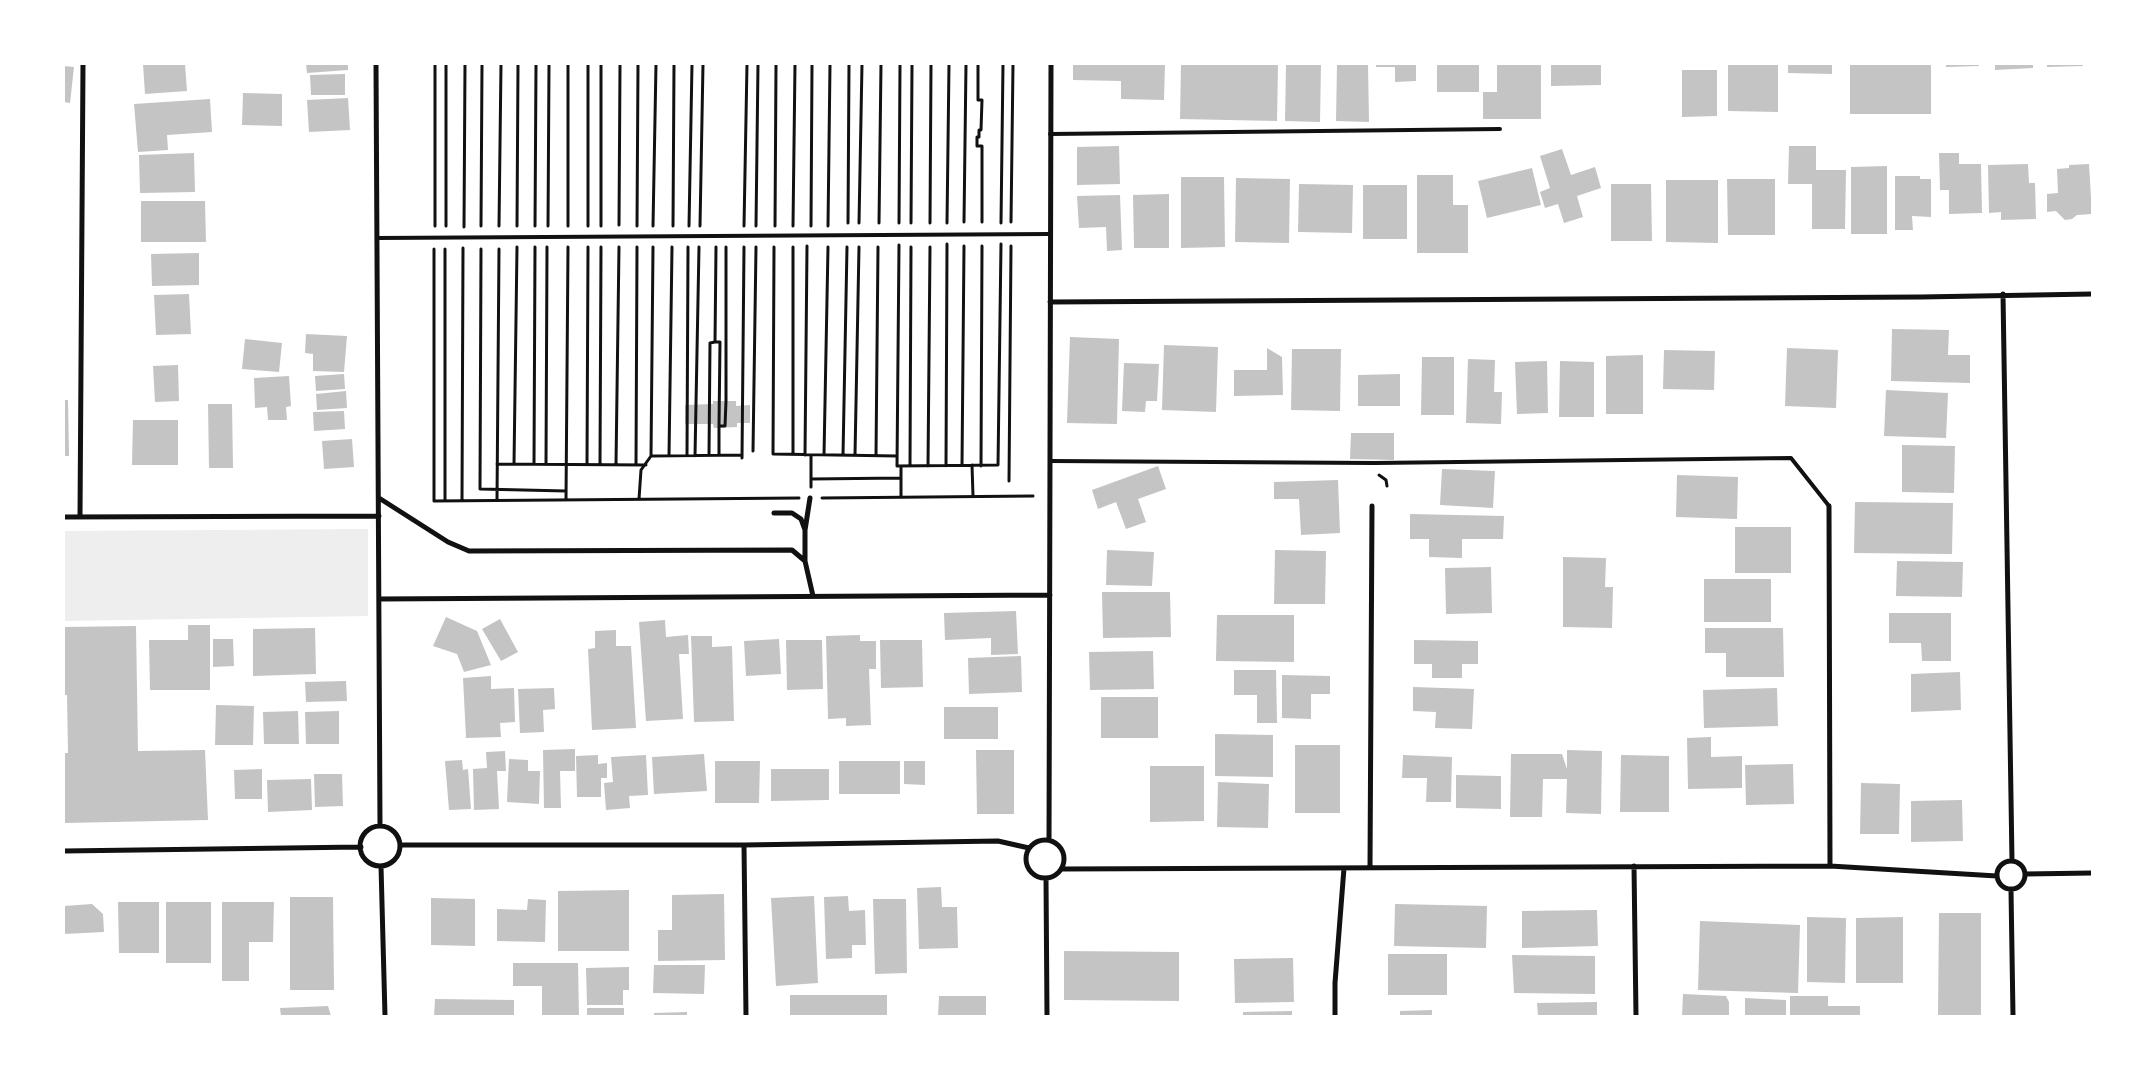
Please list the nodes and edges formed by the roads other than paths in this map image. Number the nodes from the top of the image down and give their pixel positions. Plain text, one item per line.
1 (83, 64) edge
2 (376, 64) edge
3 (1050, 64) edge
4 (1500, 129) dead end
5 (1050, 134) junction
6 (1049, 234) junction
7 (377, 238) junction
8 (2003, 294) junction
9 (2092, 294) edge
10 (1050, 302) junction
11 (1050, 461) junction
12 (379, 498) junction
13 (810, 498) road end
14 (1372, 506) dead end
15 (1828, 506) joint
16 (774, 513) dead end
17 (379, 516) junction
18 (64, 517) edge
19 (80, 517) junction
20 (805, 530) junction
21 (806, 561) junction
22 (1050, 595) junction
23 (814, 596) junction
24 (379, 599) junction
25 (380, 826) junction
26 (1049, 840) junction
27 (400, 845) junction
28 (744, 845) junction
29 (361, 847) junction
30 (1029, 848) junction
31 (64, 851) edge
32 (2012, 861) junction
33 (381, 866) junction
34 (1634, 866) junction
35 (1830, 866) junction
36 (1370, 867) junction
37 (1344, 868) junction
38 (1062, 869) junction
39 (2092, 873) edge
40 (2025, 874) junction
41 (1997, 876) junction
42 (1046, 878) junction
43 (2010, 890) junction
44 (385, 1016) edge
45 (746, 1016) edge
46 (1047, 1016) edge
47 (1336, 1016) edge
48 (1636, 1016) edge
49 (2013, 1016) edge

1 - 19 street
2 - 7 street
3 - 5 street
4 - 5 lane
5 - 6 street
6 - 7 lane
6 - 10 street
7 - 12 street
8 - 9 street
8 - 10 street
8 - 32 street
10 - 11 street
11 - 15 lane
11 - 22 street
12 - 17 street
12 - 21 street
13 - 20 street
14 - 36 street
15 - 35 street
16 - 20 street
17 - 19 street
17 - 24 street
18 - 19 street
20 - 21 street
21 - 23 street
22 - 23 street
22 - 26 street
23 - 24 street
24 - 25 street
25 - 27 street
25 - 29 street
26 - 30 street
26 - 38 street
27 - 28 street
27 - 33 street
28 - 30 street
28 - 45 street
29 - 31 street
29 - 33 street
30 - 42 street
32 - 40 street
32 - 41 street
33 - 44 street
34 - 35 street
34 - 36 street
34 - 48 street
35 - 41 street
36 - 37 street
37 - 38 street
37 - 47 street
38 - 42 street
39 - 40 street
40 - 43 street
41 - 43 street
42 - 46 street
43 - 49 street

